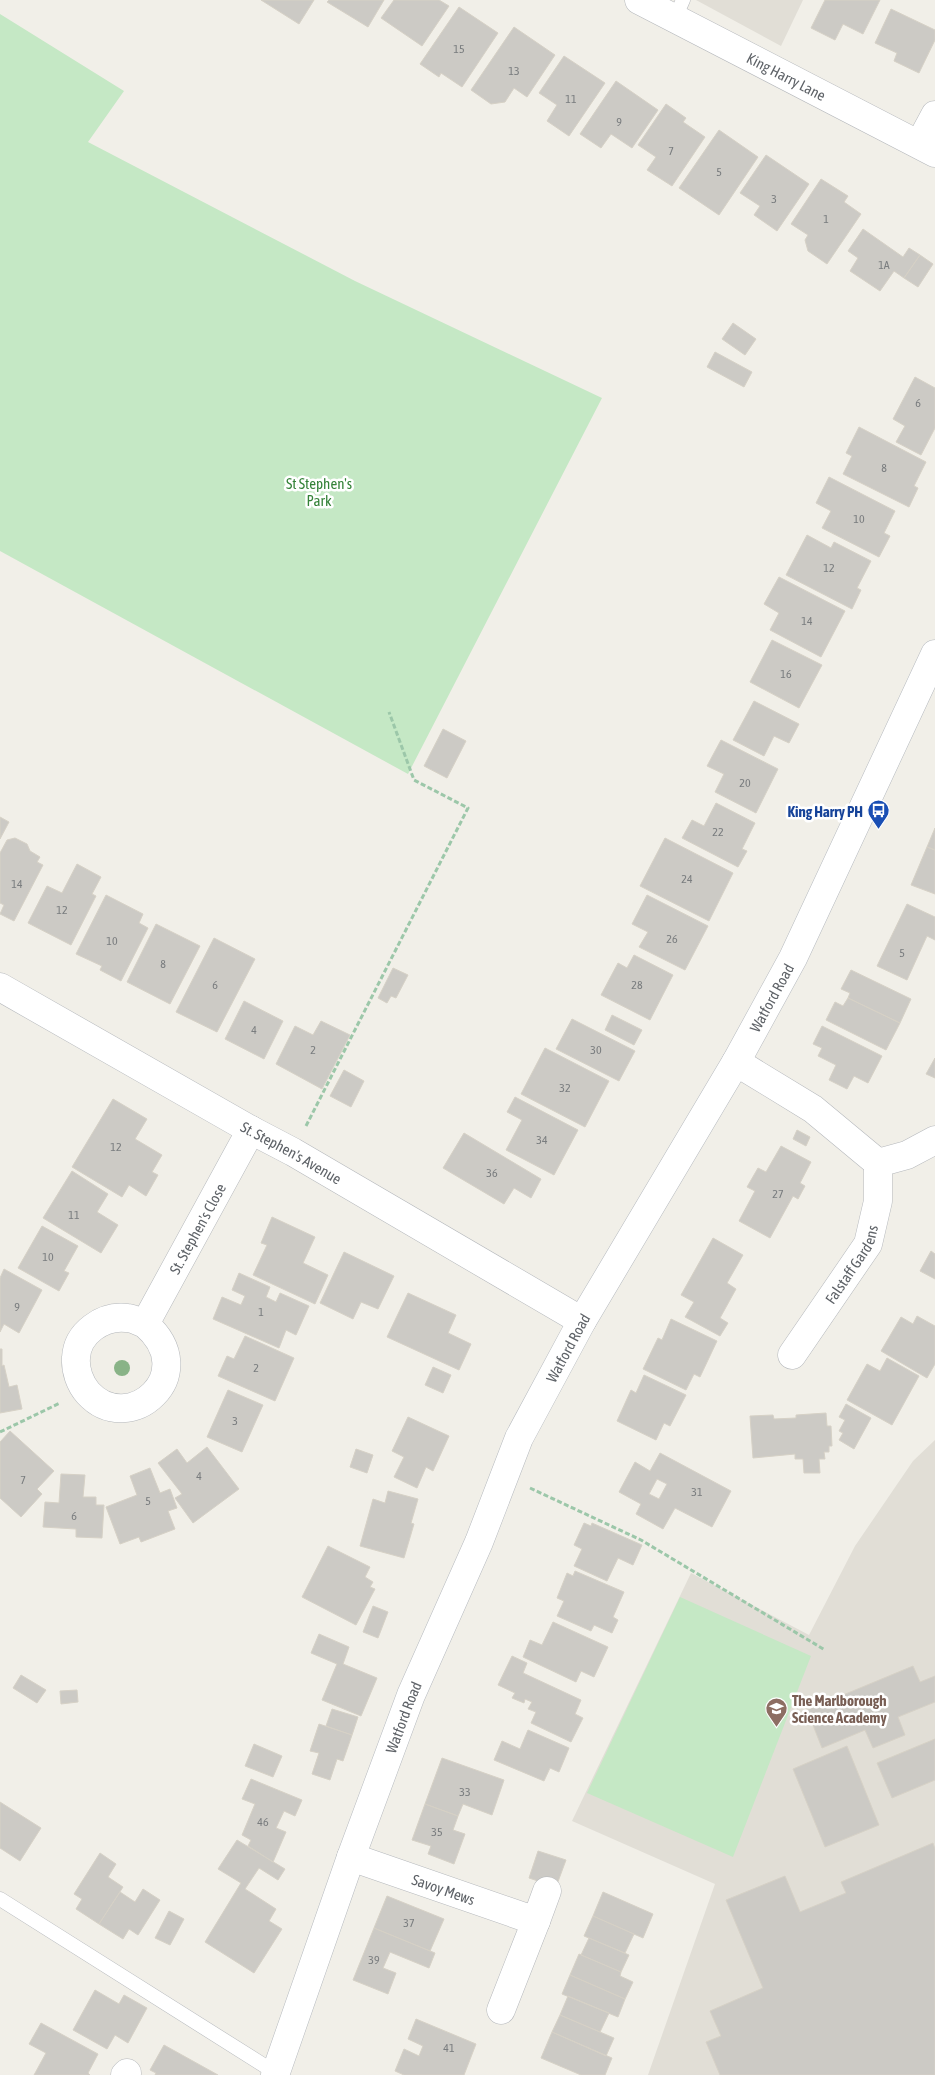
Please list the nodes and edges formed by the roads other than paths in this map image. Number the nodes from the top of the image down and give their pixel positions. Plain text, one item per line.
1 (639, 0) edge
2 (679, 9) edge
3 (935, 115) edge
4 (927, 148) edge
5 (935, 654) edge
6 (0, 986) edge
7 (736, 1062) junction
8 (251, 1130) junction
9 (935, 1140) edge
10 (878, 1163) junction
11 (582, 1321) junction
12 (145, 1324) junction
13 (792, 1355) dead end
14 (351, 1856) junction
15 (547, 1891) dead end
16 (0, 1899) edge
17 (536, 1921) junction
18 (501, 2010) dead end
19 (275, 2074) edge

1 - 2 street, King Harry Lane
2 - 4 street, King Harry Lane
3 - 4 street
5 - 7 street, Watford Road
6 - 8 street, St. Stephen's Avenue
7 - 10 street
7 - 11 street, Watford Road
8 - 11 street, St. Stephen's Avenue
8 - 12 street, St. Stephen's Close
9 - 10 street
10 - 13 street, Falstaff Gardens
11 - 14 street, Watford Road
12 - 12 street
14 - 17 street, Savoy Mews
14 - 19 street, Watford Road
15 - 17 street
16 - 19 lane
17 - 18 street

